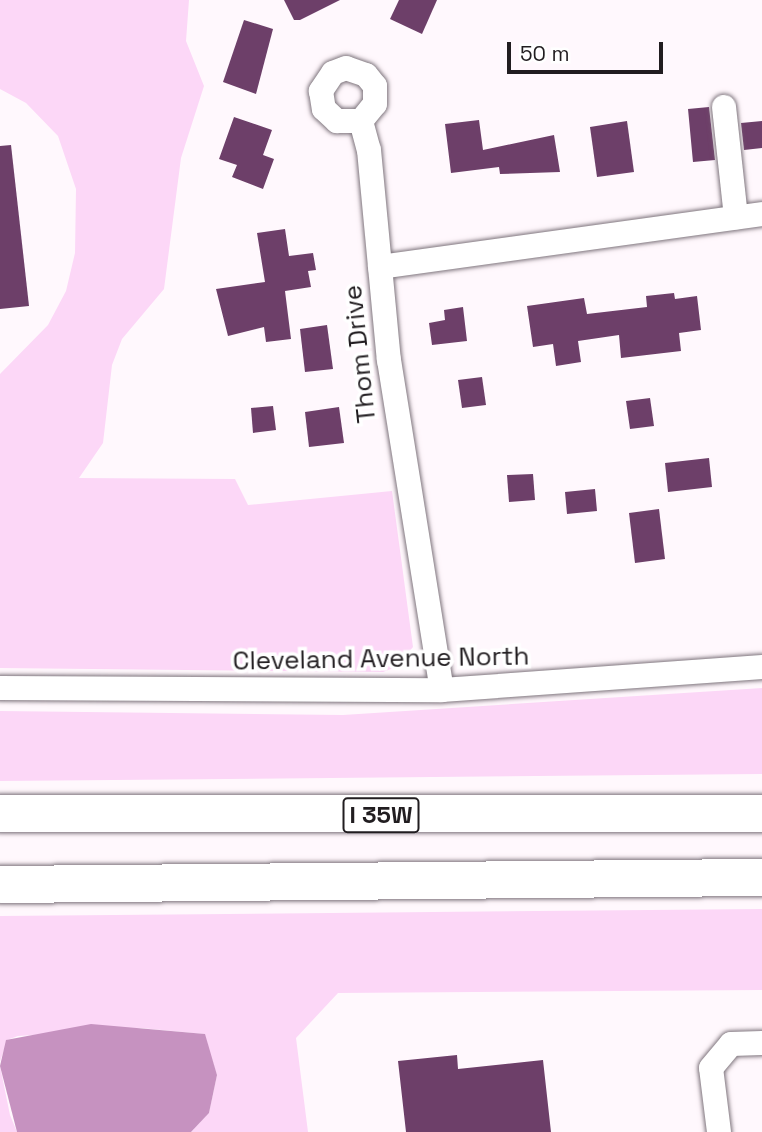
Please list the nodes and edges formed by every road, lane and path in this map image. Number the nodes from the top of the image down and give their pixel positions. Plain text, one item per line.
1 (724, 107) dead end
2 (361, 121) dead end
3 (762, 214) edge
4 (736, 217) junction
5 (380, 267) junction
6 (762, 667) edge
7 (0, 688) edge
8 (442, 690) junction
9 (0, 813) edge
10 (762, 813) edge
11 (762, 877) edge
12 (0, 884) edge
13 (762, 1043) edge
14 (719, 1132) edge

1 - 4 street
2 - 5 street
3 - 4 street, Thom Drive
4 - 5 street, Thom Drive
5 - 8 street, Thom Drive
6 - 8 street, Cleveland Avenue North
7 - 8 street, Cleveland Avenue North
9 - 10 highway, I 35W
11 - 12 highway
13 - 14 street

